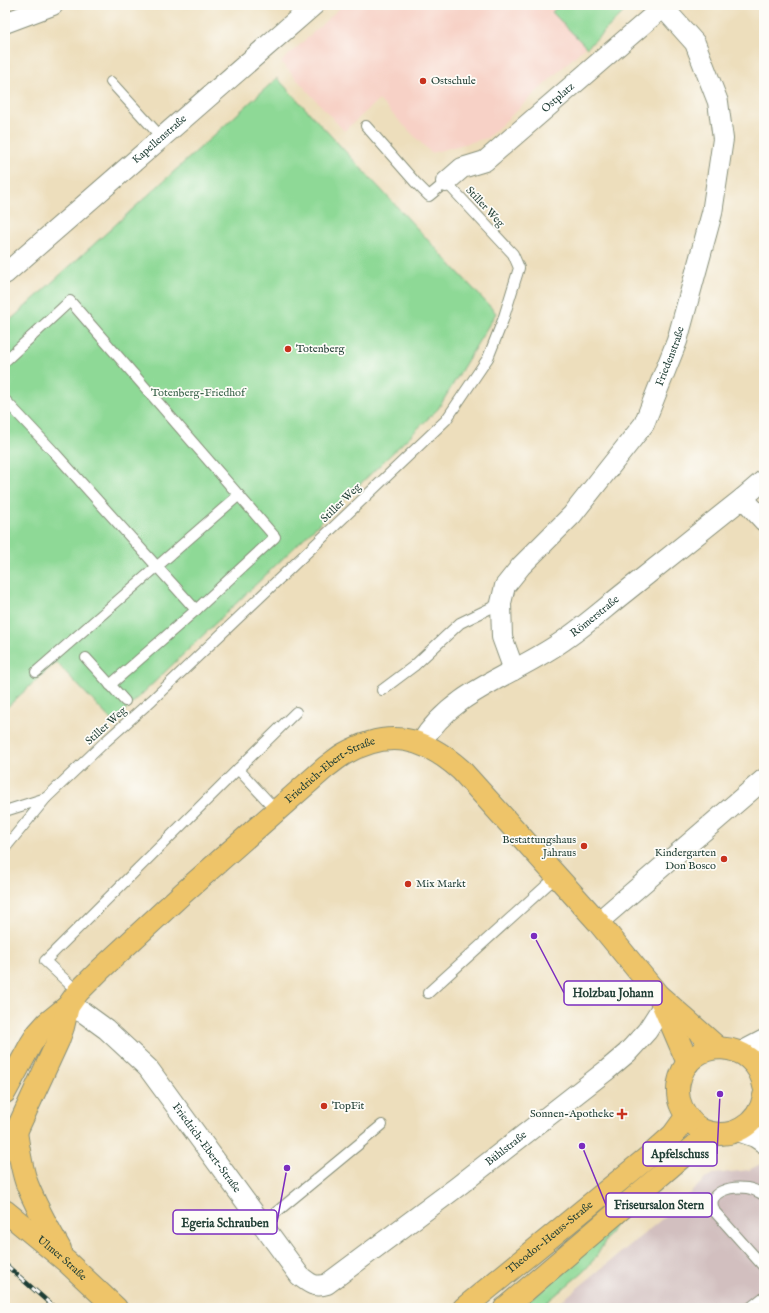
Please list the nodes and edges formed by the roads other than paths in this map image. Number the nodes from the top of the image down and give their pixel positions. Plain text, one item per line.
1 (52, 5) edge
2 (314, 5) edge
3 (662, 6) edge
4 (5, 22) edge
5 (111, 82) dead end
6 (366, 126) dead end
7 (162, 138) junction
8 (446, 182) junction
9 (5, 274) edge
10 (5, 361) edge
11 (5, 400) edge
12 (764, 480) edge
13 (239, 495) junction
14 (743, 498) junction
15 (764, 521) edge
16 (157, 567) junction
17 (501, 603) junction
18 (196, 610) junction
19 (86, 658) dead end
20 (514, 670) junction
21 (36, 672) dead end
22 (110, 685) junction
23 (382, 690) dead end
24 (125, 701) dead end
25 (296, 712) dead end
26 (421, 743) junction
27 (238, 769) junction
28 (764, 779) edge
29 (46, 798) junction
30 (276, 810) junction
31 (5, 811) edge
32 (5, 848) edge
33 (557, 876) junction
34 (598, 922) junction
35 (428, 993) dead end
36 (73, 999) junction
37 (661, 1000) junction
38 (764, 1040) edge
39 (718, 1048) junction
40 (741, 1052) junction
41 (688, 1063) junction
42 (763, 1090) edge
43 (5, 1092) edge
44 (686, 1117) junction
45 (382, 1125) dead end
46 (738, 1131) junction
47 (710, 1133) junction
48 (11, 1141) edge
49 (764, 1143) edge
50 (764, 1195) edge
51 (5, 1211) edge
52 (262, 1224) junction
53 (67, 1262) junction
54 (764, 1267) edge
55 (336, 1277) joint
56 (764, 1297) edge
57 (116, 1308) edge
58 (464, 1308) edge
59 (505, 1308) edge
60 (750, 1308) edge

1 - 4 street
2 - 7 street, Kapellenstraße
3 - 8 street, Ostplatz
3 - 17 street, Friedenstraße
5 - 7 lane
6 - 8 lane
7 - 9 street, Kapellenstraße
8 - 29 lane, Stiller Weg
10 - 13 lane
11 - 16 lane
12 - 14 street, Römerstraße
13 - 16 lane
13 - 18 lane
14 - 15 street
14 - 20 street, Römerstraße
16 - 18 lane
16 - 21 lane
17 - 20 street, Friedenstraße
17 - 23 lane
18 - 22 lane
19 - 22 lane
20 - 26 street, Römerstraße
22 - 24 lane
25 - 27 lane
26 - 30 main road, Friedrich-Ebert-Straße
26 - 33 main road, Friedrich-Ebert-Straße
27 - 30 lane
27 - 36 lane
28 - 34 street
29 - 31 lane, Stiller Weg
29 - 32 lane, Stiller Weg
30 - 36 main road, Friedrich-Ebert-Straße
33 - 34 main road, Friedrich-Ebert-Straße
33 - 35 lane
34 - 37 main road, Friedrich-Ebert-Straße
36 - 43 main road, Friedrich-Ebert-Straße
36 - 48 main road
36 - 52 street, Friedrich-Ebert-Straße
37 - 39 main road, Friedrich-Ebert-Straße
37 - 41 main road, Friedrich-Ebert-Straße
37 - 55 street, Bühlstraße
38 - 40 street
39 - 40 main road
39 - 41 main road
40 - 42 main road
41 - 44 main road
42 - 46 main road
44 - 47 main road
44 - 58 main road, Theodor-Heuss-Straße
45 - 52 lane
46 - 47 main road
46 - 49 street
47 - 59 main road, Theodor-Heuss-Straße
48 - 53 main road
50 - 54 lane
51 - 53 main road, Ulmer Straße
52 - 55 street, Friedrich-Ebert-Straße
53 - 57 main road, Ulmer Straße
56 - 60 lane

